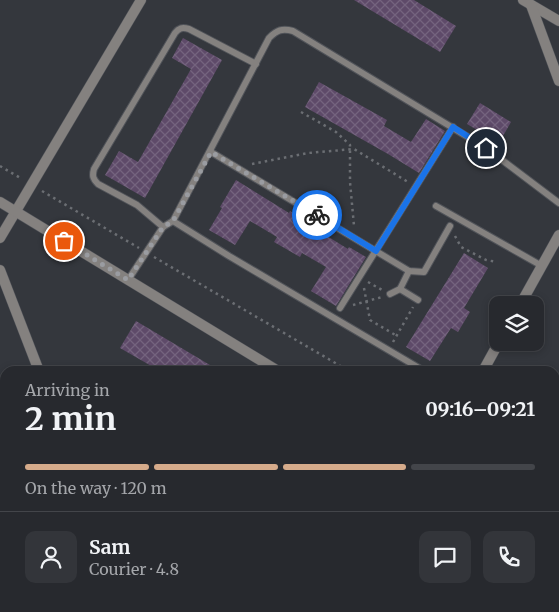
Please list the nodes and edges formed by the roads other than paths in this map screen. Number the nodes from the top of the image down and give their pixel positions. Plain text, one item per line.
1 (141, 0) edge
2 (529, 2) edge
3 (559, 21) edge
4 (256, 64) junction
5 (559, 81) edge
6 (453, 127) junction
7 (211, 152) junction
8 (0, 202) edge
9 (559, 203) edge
10 (436, 206) dead end
11 (16, 212) junction
12 (173, 221) junction
13 (450, 226) dead end
14 (163, 227) junction
15 (559, 234) edge
16 (0, 238) edge
17 (376, 251) junction
18 (542, 266) junction
19 (0, 270) edge
20 (409, 271) junction
21 (128, 280) junction
22 (400, 288) junction
23 (390, 294) road end
24 (525, 296) edge
25 (418, 300) road end
26 (340, 308) road end
27 (494, 351) edge
28 (37, 366) edge
29 (270, 366) edge
30 (416, 366) edge
31 (486, 366) edge

1 - 11 street
2 - 3 street
2 - 5 street
4 - 6 lane
4 - 7 lane
4 - 14 lane
6 - 9 lane
6 - 17 lane
7 - 12 lane
7 - 17 lane
8 - 11 street
10 - 18 lane
11 - 16 street
11 - 21 street
12 - 14 lane
12 - 30 lane
13 - 20 lane
14 - 21 lane
15 - 18 street
17 - 20 lane
17 - 26 lane
18 - 24 street
19 - 28 street
20 - 22 lane
21 - 29 street
22 - 23 lane
22 - 25 lane
27 - 31 street

